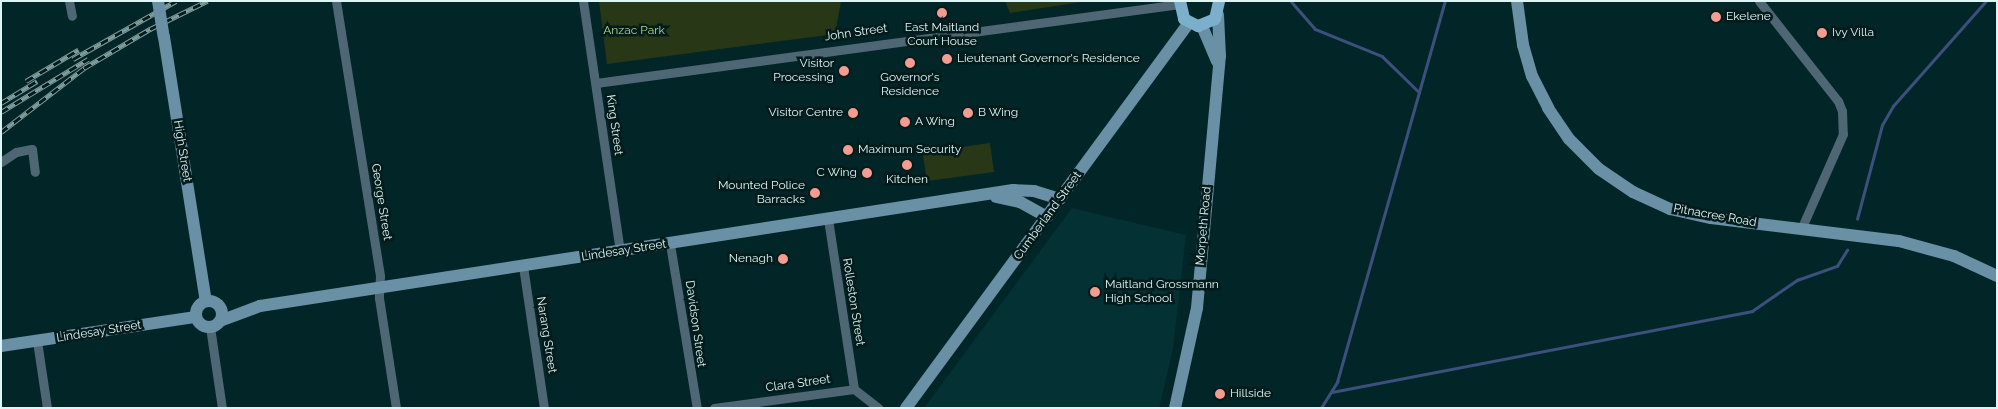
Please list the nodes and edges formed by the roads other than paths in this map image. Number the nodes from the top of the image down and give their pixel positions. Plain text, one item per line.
1 (69, 1) edge
2 (158, 1) edge
3 (336, 1) edge
4 (583, 1) edge
5 (1517, 1) edge
6 (1758, 1) edge
7 (1180, 3) edge
8 (1220, 5) edge
9 (72, 16) dead end
10 (1189, 23) junction
11 (1202, 26) junction
12 (1218, 71) junction
13 (596, 83) junction
14 (1, 162) edge
15 (35, 172) dead end
16 (988, 196) junction
17 (1060, 199) junction
18 (1047, 217) junction
19 (828, 219) junction
20 (1802, 227) junction
21 (670, 244) junction
22 (620, 252) junction
23 (523, 266) junction
24 (1997, 276) edge
25 (380, 288) junction
26 (212, 303) junction
27 (260, 306) junction
28 (196, 317) junction
29 (215, 324) junction
30 (37, 341) junction
31 (1, 346) edge
32 (854, 389) junction
33 (47, 408) edge
34 (222, 408) edge
35 (396, 408) edge
36 (544, 408) edge
37 (697, 408) edge
38 (714, 408) edge
39 (878, 408) edge
40 (906, 408) edge
41 (1175, 408) edge

1 - 9 street
2 - 26 main road, High Street, bridge
3 - 25 street, George Street
4 - 13 street, King Street
5 - 20 main road, Pitnacree Road
6 - 20 street
7 - 10 main road
7 - 13 street, John Street
8 - 11 main road
8 - 12 main road, Morpeth Road
10 - 11 main road
10 - 17 main road, Cumberland Street
11 - 12 main road, Morpeth Road
12 - 41 main road, Morpeth Road
13 - 22 street, King Street
14 - 15 street
16 - 17 main road, Lindesay Street
16 - 18 main road, Lindesay Street
16 - 19 main road, Lindesay Street
17 - 18 main road, Cumberland Street
18 - 40 main road, Cumberland Street
19 - 21 main road, Lindesay Street
19 - 32 street, Rolleston Street
20 - 24 main road, Pitnacree Road
21 - 22 main road, Lindesay Street
21 - 37 street, Davidson Street
22 - 23 main road, Lindesay Street
23 - 25 main road, Lindesay Street
23 - 36 street, Narang Street
25 - 27 main road, Lindesay Street
25 - 35 street, George Street
26 - 27 main road, Lindesay Street
26 - 28 main road
26 - 29 main road
27 - 29 main road, Lindesay Street
28 - 29 main road
28 - 30 main road, Lindesay Street
29 - 34 street
30 - 31 main road, Lindesay Street
30 - 33 street
32 - 38 street, Clara Street
32 - 39 street

